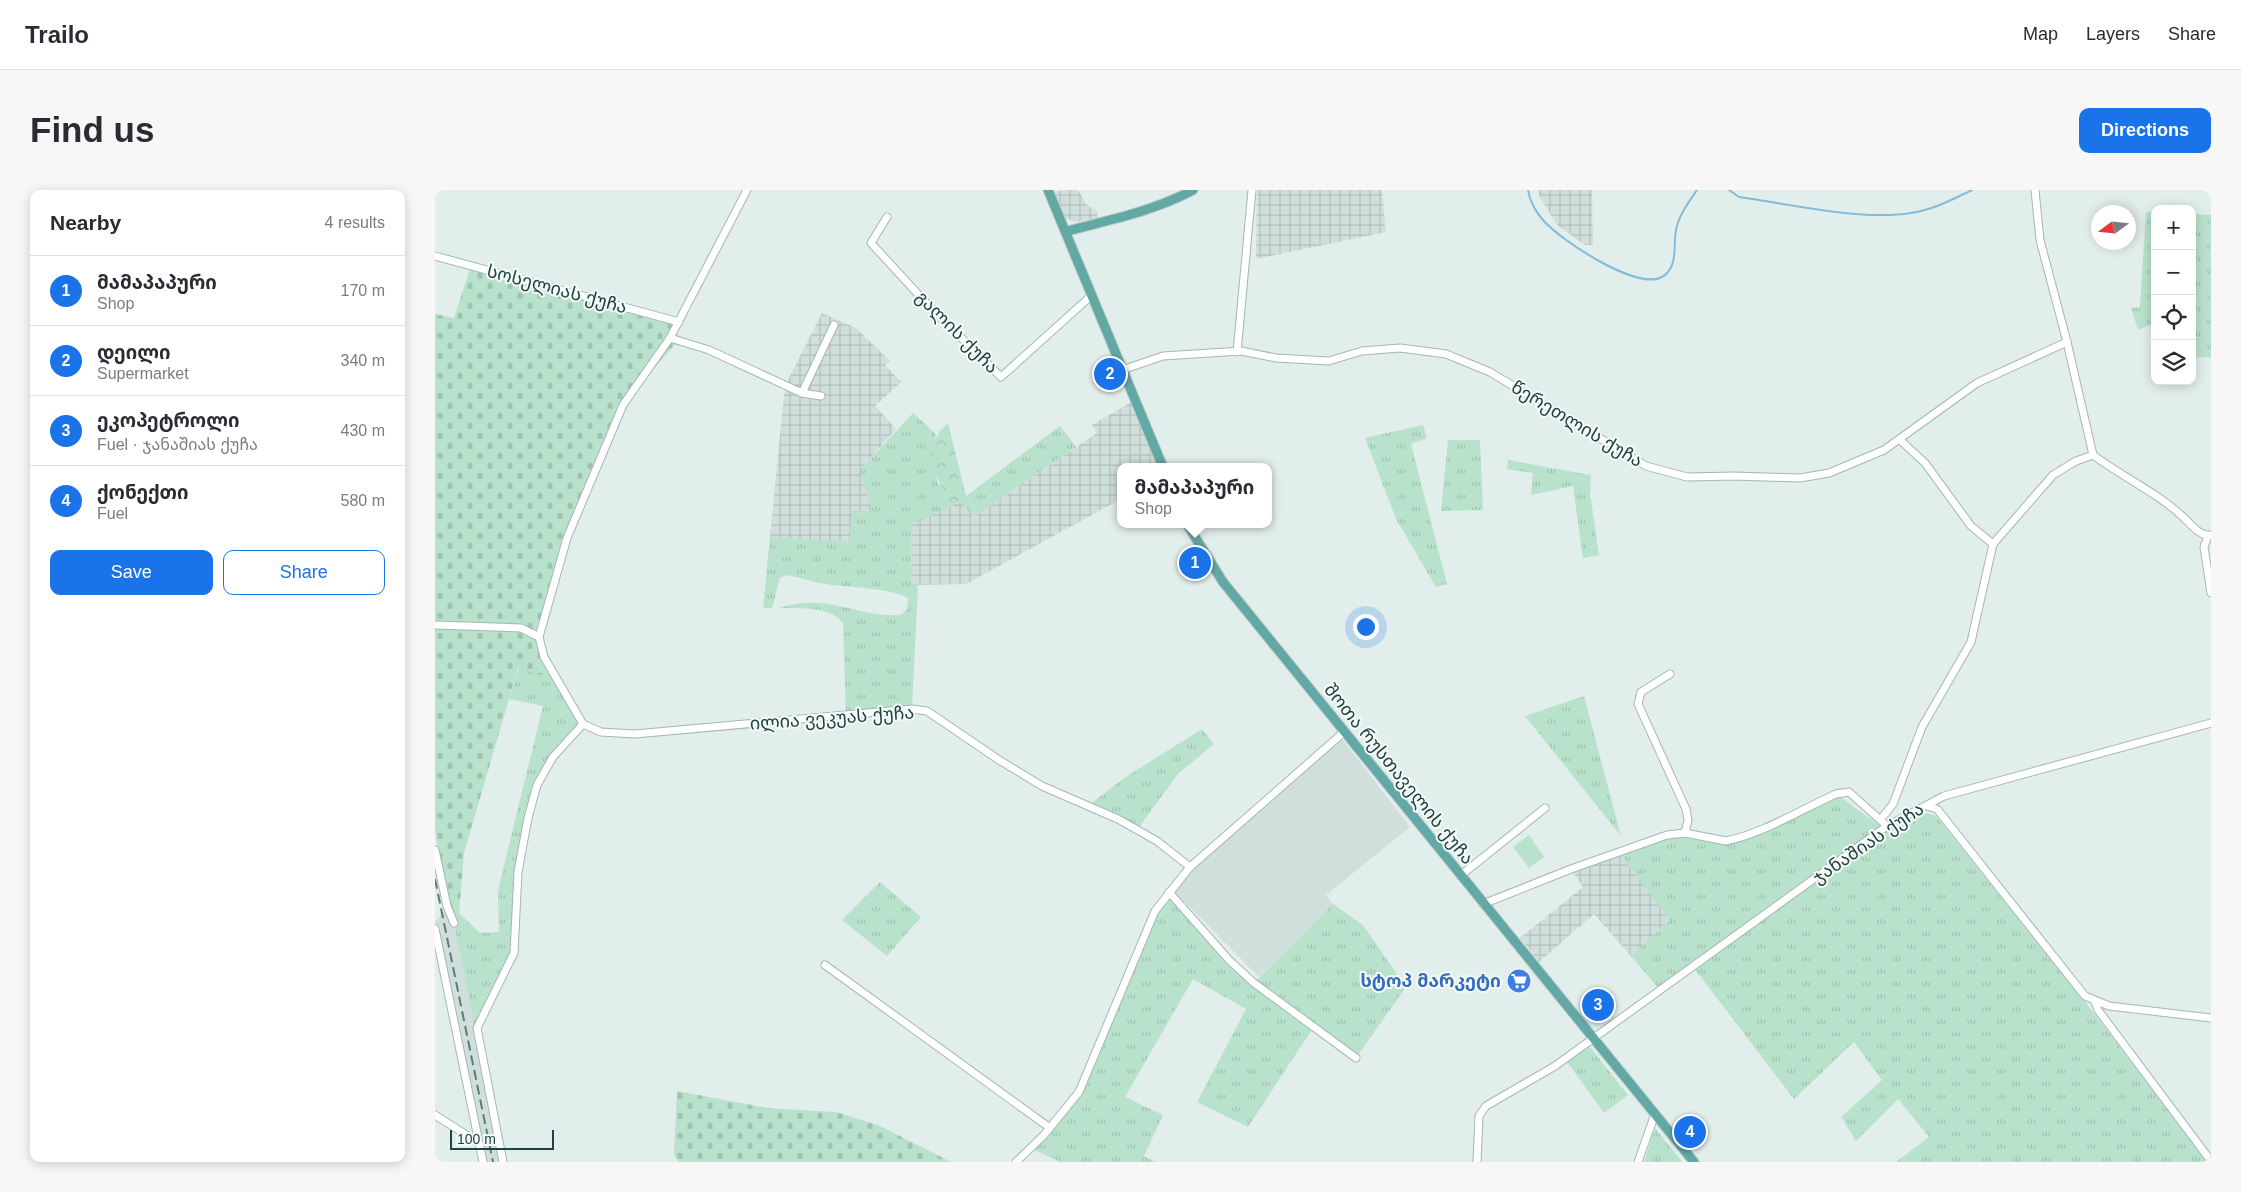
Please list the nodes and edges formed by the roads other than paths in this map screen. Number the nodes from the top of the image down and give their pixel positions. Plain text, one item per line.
1 (747, 190) edge
2 (1048, 190) edge
3 (1193, 190) edge
4 (1252, 190) edge
5 (2035, 190) edge
6 (887, 217) dead end
7 (1067, 231) junction
8 (435, 256) edge
9 (1092, 296) junction
10 (679, 322) junction
11 (834, 325) dead end
12 (670, 338) junction
13 (2067, 342) junction
14 (1237, 352) junction
15 (1122, 370) junction
16 (802, 393) junction
17 (821, 396) dead end
18 (1900, 440) junction
19 (2093, 455) junction
20 (1161, 463) edge
21 (1189, 528) edge
22 (2210, 536) edge
23 (1993, 544) junction
24 (2211, 593) edge
25 (435, 625) edge
26 (539, 637) junction
27 (1671, 674) dead end
28 (583, 724) junction
29 (2211, 724) edge
30 (1344, 732) junction
31 (1927, 806) junction
32 (1545, 808) dead end
33 (1881, 819) junction
34 (1887, 826) junction
35 (1685, 833) junction
36 (435, 850) edge
37 (1190, 867) junction
38 (1460, 876) junction
39 (1169, 892) junction
40 (1483, 904) junction
41 (454, 923) dead end
42 (435, 929) edge
43 (825, 965) dead end
44 (2095, 1002) junction
45 (2211, 1018) edge
46 (1593, 1037) junction
47 (1356, 1058) dead end
48 (1655, 1114) junction
49 (435, 1115) edge
50 (1050, 1128) junction
51 (479, 1143) junction
52 (2211, 1161) edge
53 (483, 1162) edge
54 (503, 1162) edge
55 (1016, 1162) edge
56 (1477, 1162) edge
57 (1638, 1162) edge
58 (1694, 1162) edge

1 - 10 street
2 - 7 main road
3 - 7 main road
4 - 14 street
5 - 13 street
6 - 9 street, გალის ქუჩა
7 - 9 main road
8 - 10 street, სოსელიას ქუჩა
9 - 15 main road
10 - 12 street
11 - 16 street
12 - 16 street
12 - 26 street
13 - 18 street, წერეთლის ქუჩა
13 - 19 street
14 - 15 street, წერეთლის ქუჩა
14 - 18 street, წერეთლის ქუჩა
15 - 20 main road
16 - 17 street
18 - 23 street
19 - 22 street
19 - 23 street
21 - 30 main road, შოთა რუსთაველის ქუჩა
22 - 24 street
23 - 33 street
25 - 26 street
26 - 28 street
27 - 35 street
28 - 37 street, ილია ვეკუას ქუჩა
28 - 54 street
29 - 31 street, ჯანაშიას ქუჩა
30 - 37 street
30 - 38 main road, შოთა რუსთაველის ქუჩა
31 - 34 street, ჯანაშიას ქუჩა
31 - 44 street
32 - 38 street
33 - 34 street
33 - 35 street
34 - 46 street, ჯანაშიას ქუჩა
35 - 40 street
36 - 41 street
37 - 39 street
38 - 40 main road, შოთა რუსთაველის ქუჩა
39 - 47 street
39 - 50 street
40 - 46 main road, შოთა რუსთაველის ქუჩა
42 - 51 street
43 - 50 street
44 - 45 street
44 - 52 street
46 - 48 main road, შოთა რუსთაველის ქუჩა
46 - 56 street, ჯანაშიას ქუჩა
48 - 57 street
48 - 58 main road, შოთა რუსთაველის ქუჩა
49 - 51 street
50 - 55 street
51 - 53 street

